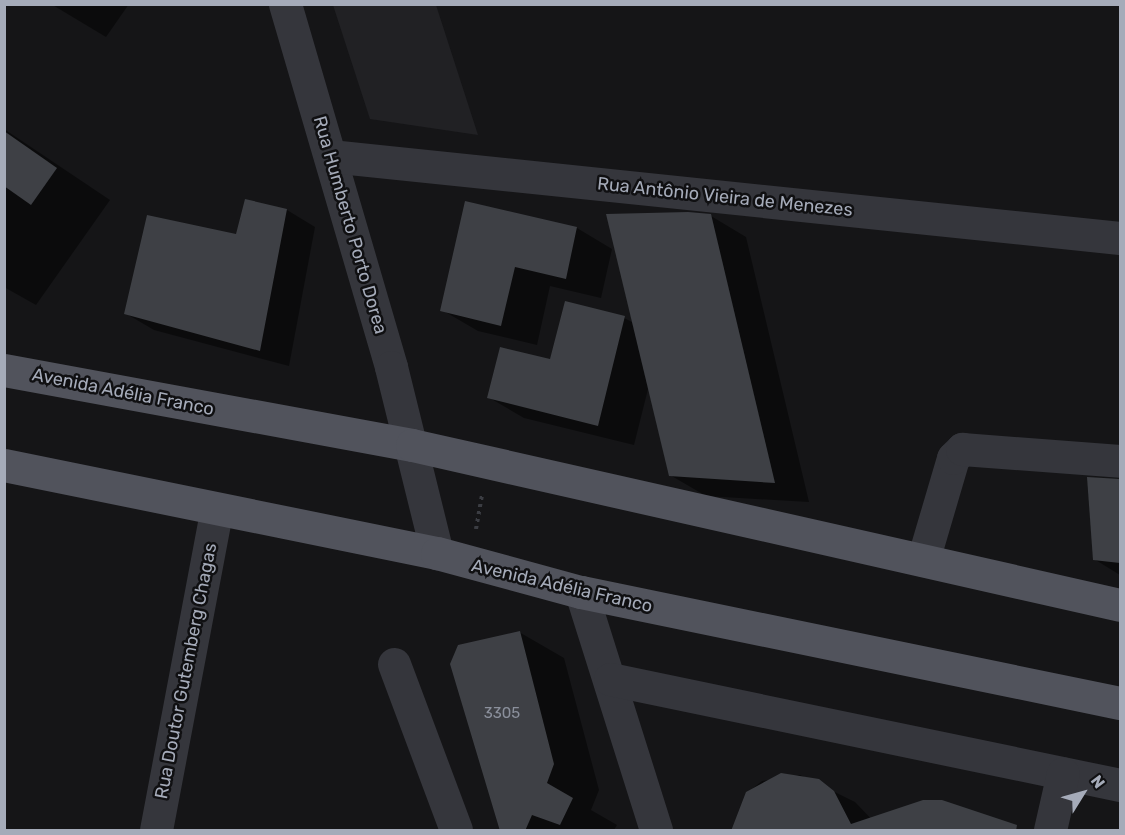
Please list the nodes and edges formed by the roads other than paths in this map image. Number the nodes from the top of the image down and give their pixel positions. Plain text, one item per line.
1 (285, 4) edge
2 (330, 156) junction
3 (1120, 238) edge
4 (4, 370) edge
5 (412, 445) junction
6 (1120, 460) edge
7 (4, 465) edge
8 (216, 511) junction
9 (437, 553) junction
10 (923, 560) junction
11 (581, 592) junction
12 (1120, 605) edge
13 (394, 664) dead end
14 (610, 679) junction
15 (1120, 703) edge
16 (1063, 773) junction
17 (1120, 784) edge
18 (156, 831) edge
19 (456, 831) edge
20 (656, 831) edge
21 (1050, 831) edge

1 - 2 street, Rua Humberto Porto Dorea
2 - 3 street, Rua Antônio Vieira de Menezes
2 - 5 street, Rua Humberto Porto Dorea
4 - 5 main road, Avenida Adélia Franco
5 - 9 street, Rua Humberto Porto Dorea
5 - 10 main road, Avenida Adélia Franco
6 - 10 street
7 - 8 main road, Avenida Adélia Franco
8 - 9 main road, Avenida Adélia Franco
8 - 18 street, Rua Doutor Gutemberg Chagas
9 - 11 main road, Avenida Adélia Franco
10 - 12 main road, Avenida Adélia Franco
11 - 14 street
11 - 15 main road, Avenida Adélia Franco
13 - 19 street
14 - 16 street
14 - 20 street
16 - 17 street
16 - 21 street

